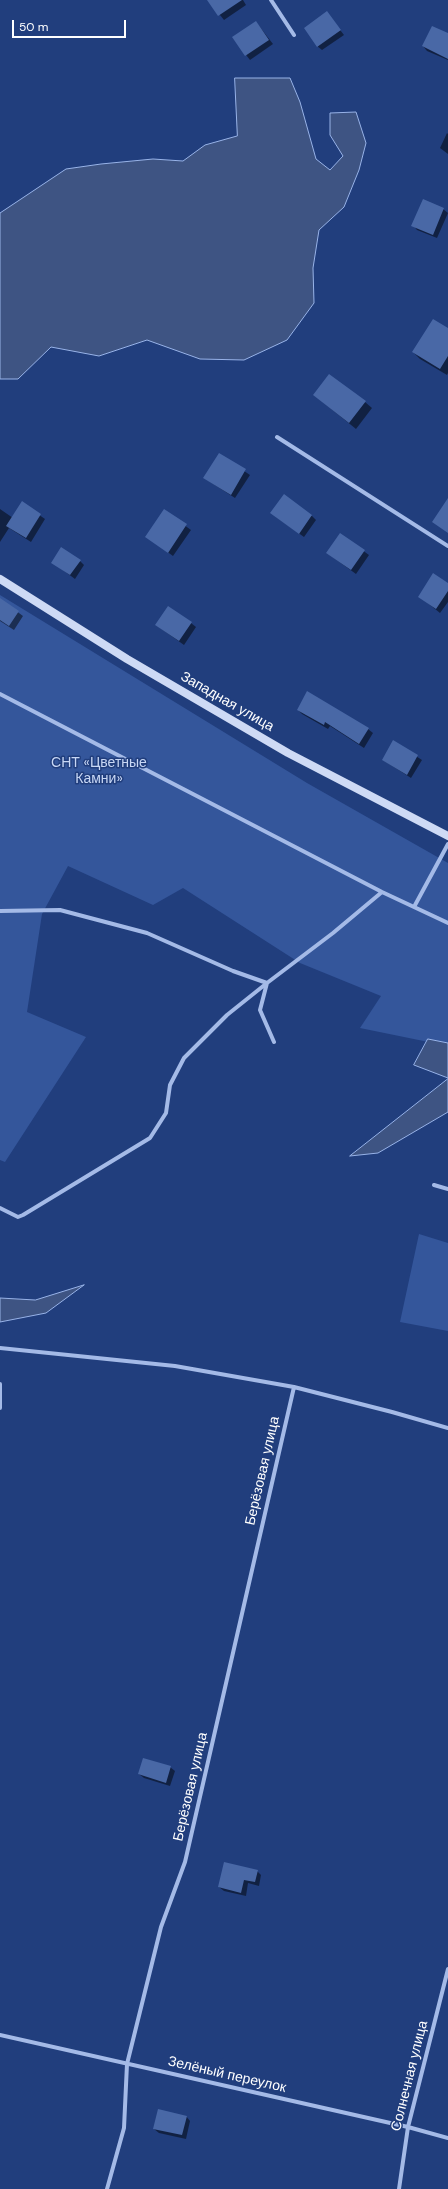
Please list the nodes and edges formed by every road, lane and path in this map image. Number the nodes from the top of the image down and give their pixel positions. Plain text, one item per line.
1 (271, 0) edge
2 (294, 35) dead end
3 (277, 437) dead end
4 (448, 546) edge
5 (0, 579) edge
6 (0, 694) edge
7 (448, 836) edge
8 (448, 844) edge
9 (382, 892) junction
10 (414, 907) junction
11 (0, 911) edge
12 (448, 923) edge
13 (266, 983) junction
14 (274, 1042) dead end
15 (434, 1185) dead end
16 (448, 1190) edge
17 (0, 1208) edge
18 (0, 1348) edge
19 (0, 1384) edge
20 (294, 1387) junction
21 (0, 1408) edge
22 (448, 1428) edge
23 (448, 1969) edge
24 (0, 2035) edge
25 (127, 2064) junction
26 (408, 2127) junction
27 (448, 2138) edge
28 (107, 2189) edge
29 (399, 2189) edge

1 - 2 street
3 - 4 street
5 - 7 main road, Западная улица
6 - 9 street
8 - 10 street
9 - 10 street
9 - 13 street
10 - 12 street
11 - 13 street
13 - 14 street
13 - 17 street
15 - 16 street
18 - 20 street
19 - 21 street
20 - 22 street
20 - 25 street, Берёзовая улица
23 - 26 street, Солнечная улица
24 - 25 street, Зелёный переулок
25 - 26 street, Зелёный переулок
25 - 28 street, Берёзовая улица
26 - 27 street, Зелёный переулок
26 - 29 street, Солнечная улица

